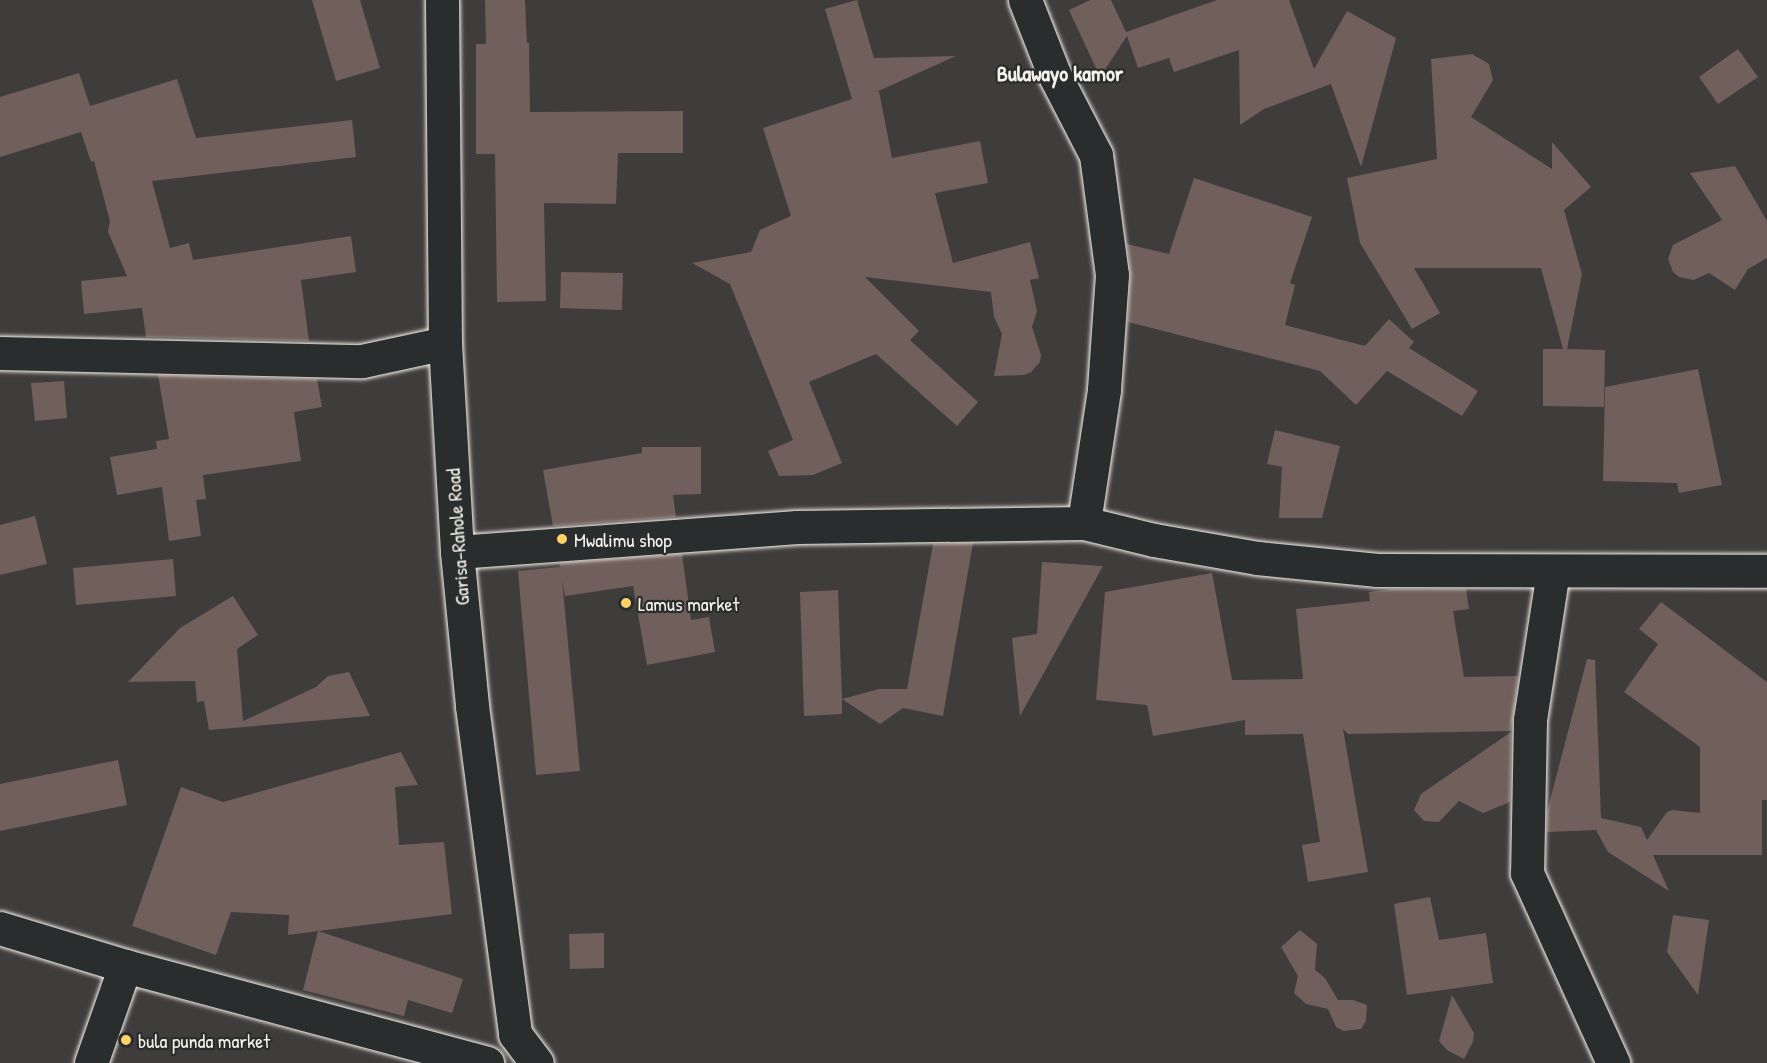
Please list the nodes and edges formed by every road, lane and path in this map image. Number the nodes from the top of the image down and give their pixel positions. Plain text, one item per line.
1 (442, 0) edge
2 (1025, 0) edge
3 (445, 343) junction
4 (0, 353) edge
5 (1084, 523) junction
6 (457, 552) junction
7 (1553, 571) junction
8 (1767, 571) edge
9 (0, 928) edge
10 (126, 966) junction
11 (91, 1063) edge
12 (488, 1063) edge
13 (537, 1063) edge
14 (1613, 1063) edge

1 - 3 street, Garisa-Rahole Road
2 - 5 street
3 - 4 street
3 - 6 street, Garisa-Rahole Road
5 - 6 street
5 - 7 street
6 - 13 street, Garisa-Rahole Road
7 - 8 street
7 - 14 street
9 - 10 street
10 - 11 street
10 - 12 street

